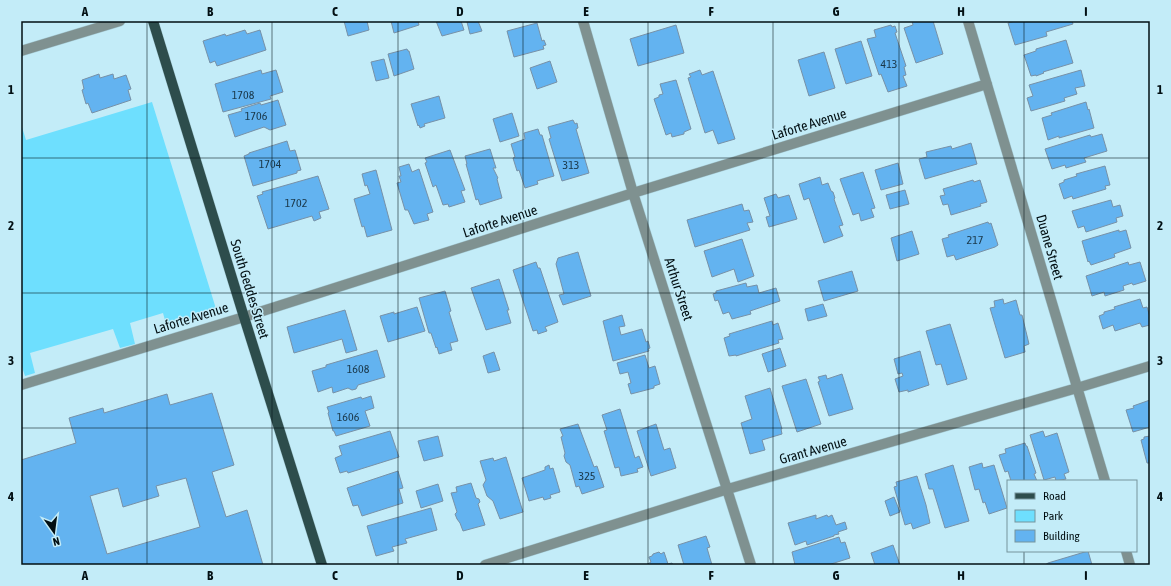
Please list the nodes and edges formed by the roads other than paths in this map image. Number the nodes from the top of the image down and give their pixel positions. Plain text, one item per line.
1 (120, 21) edge
2 (154, 21) edge
3 (583, 21) edge
4 (968, 21) edge
5 (21, 51) edge
6 (987, 84) junction
7 (633, 193) junction
8 (244, 317) junction
9 (1150, 366) edge
10 (21, 386) edge
11 (1077, 388) junction
12 (1105, 480) edge
13 (728, 489) junction
14 (1126, 552) edge
15 (322, 565) edge
16 (485, 565) edge
17 (751, 565) edge
18 (1130, 565) edge

1 - 5 street
2 - 8 main road, South Geddes Street
3 - 7 street, Arthur Street
4 - 6 street, Duane Street
6 - 7 street, Laforte Avenue
6 - 11 street, Duane Street
7 - 8 street, Laforte Avenue
7 - 13 street, Arthur Street
8 - 10 street, Laforte Avenue
8 - 15 main road, South Geddes Street
9 - 11 street, Grant Avenue
11 - 12 street, Duane Street
11 - 13 street, Grant Avenue
13 - 16 street, Grant Avenue
13 - 17 street, Arthur Street
14 - 18 street

